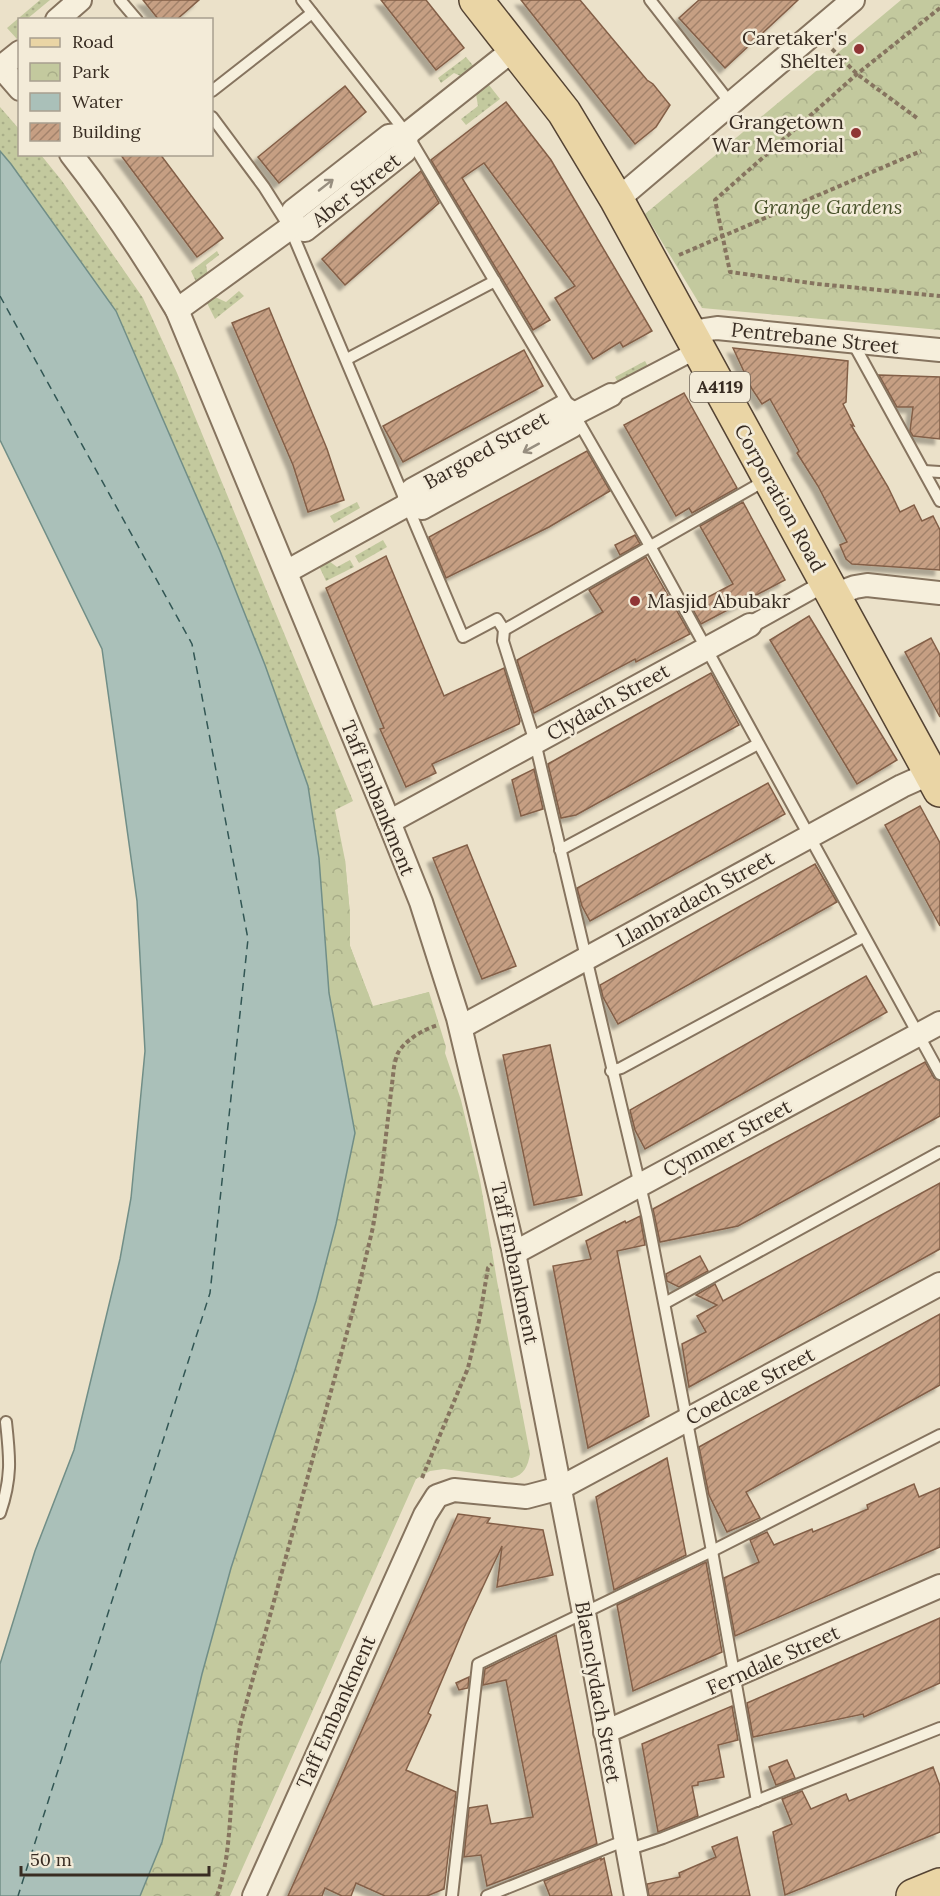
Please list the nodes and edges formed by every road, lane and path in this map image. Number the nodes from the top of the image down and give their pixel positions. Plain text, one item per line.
1 (80, 0) edge
2 (120, 0) edge
3 (302, 0) edge
4 (476, 0) edge
5 (650, 0) edge
6 (853, 0) edge
7 (940, 8) edge
8 (312, 13) junction
9 (59, 18) edge
10 (135, 18) edge
11 (816, 31) junction
12 (514, 49) junction
13 (18, 54) edge
14 (1, 67) edge
15 (857, 74) junction
16 (18, 87) edge
17 (213, 90) edge
18 (731, 104) junction
19 (213, 118) edge
20 (917, 118) dead end
21 (407, 134) junction
22 (921, 151) dead end
23 (73, 156) edge
24 (617, 200) junction
25 (290, 228) junction
26 (723, 236) junction
27 (654, 267) junction
28 (495, 281) junction
29 (940, 296) edge
30 (177, 310) junction
31 (695, 343) junction
32 (853, 343) junction
33 (940, 350) edge
34 (347, 359) junction
35 (611, 395) joint
36 (574, 414) junction
37 (924, 471) junction
38 (940, 472) edge
39 (770, 478) junction
40 (940, 501) edge
41 (406, 505) junction
42 (650, 546) junction
43 (286, 572) junction
44 (830, 589) junction
45 (940, 593) edge
46 (750, 625) joint
47 (504, 630) junction
48 (706, 649) junction
49 (535, 742) junction
50 (758, 744) junction
51 (935, 781) edge
52 (389, 822) junction
53 (808, 837) junction
54 (560, 850) junction
55 (863, 937) junction
56 (586, 960) junction
57 (460, 1022) junction
58 (940, 1023) edge
59 (918, 1035) junction
60 (611, 1071) junction
61 (940, 1074) edge
62 (940, 1152) edge
63 (640, 1185) junction
64 (514, 1253) junction
65 (940, 1284) edge
66 (665, 1303) junction
67 (686, 1421) junction
68 (6, 1422) dead end
69 (940, 1436) edge
70 (560, 1488) junction
71 (431, 1505) junction
72 (0, 1513) edge
73 (712, 1551) junction
74 (940, 1586) edge
75 (584, 1613) junction
76 (735, 1676) junction
77 (940, 1728) edge
78 (605, 1732) junction
79 (757, 1801) junction
80 (626, 1845) junction
81 (940, 1885) edge
82 (217, 1896) edge
83 (254, 1896) edge
84 (452, 1896) edge
85 (487, 1896) edge
86 (636, 1896) edge
87 (913, 1896) edge

1 - 9 street
2 - 10 lane
3 - 8 lane
4 - 12 main road, Corporation Road / A4119
5 - 18 lane
6 - 11 street
7 - 15 path
8 - 17 lane
8 - 21 lane
11 - 15 path
11 - 18 street
12 - 21 street, Aber Street
12 - 24 main road, Corporation Road / A4119
13 - 14 street
14 - 16 street
15 - 20 path
15 - 26 path
18 - 24 street
19 - 25 lane
21 - 25 street, Aber Street
21 - 28 lane
22 - 26 path
23 - 30 street, Taff Embankment
24 - 27 main road, Corporation Road / A4119
25 - 30 street, Aber Street
25 - 34 lane
26 - 27 path
26 - 29 path
27 - 31 main road, Corporation Road / A4119
28 - 34 lane
28 - 36 lane
30 - 43 street, Taff Embankment
31 - 32 street, Pentrebane Street
31 - 35 street, Bargoed Street
31 - 39 main road, Corporation Road / A4119
32 - 33 street, Pentrebane Street
32 - 37 lane
34 - 41 lane
35 - 36 street, Bargoed Street
36 - 41 street, Bargoed Street
36 - 42 lane
37 - 38 lane
37 - 40 lane
39 - 42 lane
39 - 44 main road, Corporation Road / A4119
41 - 43 street, Bargoed Street
41 - 47 lane
42 - 47 lane
42 - 48 lane
43 - 52 street, Taff Embankment
44 - 45 street
44 - 46 street, Clydach Street
44 - 51 main road, Corporation Road / A4119
46 - 48 street, Clydach Street
47 - 49 lane
48 - 49 street, Clydach Street
48 - 50 lane
49 - 52 street, Clydach Street
49 - 54 lane
50 - 53 lane
50 - 54 lane
51 - 53 street, Llanbradach Street
52 - 57 street, Taff Embankment
53 - 55 lane
53 - 56 street, Llanbradach Street
54 - 56 lane
55 - 59 lane
55 - 60 lane
56 - 57 street, Llanbradach Street
56 - 60 lane
57 - 64 street, Taff Embankment
57 - 82 path
58 - 59 street, Cymmer Street
59 - 61 lane
59 - 63 street, Cymmer Street
60 - 63 lane
62 - 66 lane
63 - 64 street, Cymmer Street
63 - 66 lane
64 - 70 street, Taff Embankment
64 - 71 path
65 - 67 street, Coedcae Street
66 - 67 lane
67 - 70 street, Coedcae Street
67 - 73 lane
68 - 72 lane
69 - 73 lane
70 - 71 street, Coedcae Street
70 - 75 street, Blaenclydach Street
71 - 83 street, Taff Embankment
73 - 75 lane
73 - 76 lane
74 - 76 street, Ferndale Street
75 - 78 street, Blaenclydach Street
75 - 84 lane
76 - 78 street, Ferndale Street
76 - 79 lane
77 - 79 lane
78 - 80 street, Blaenclydach Street
79 - 80 lane
80 - 85 lane
80 - 86 street, Blaenclydach Street
81 - 87 main road

